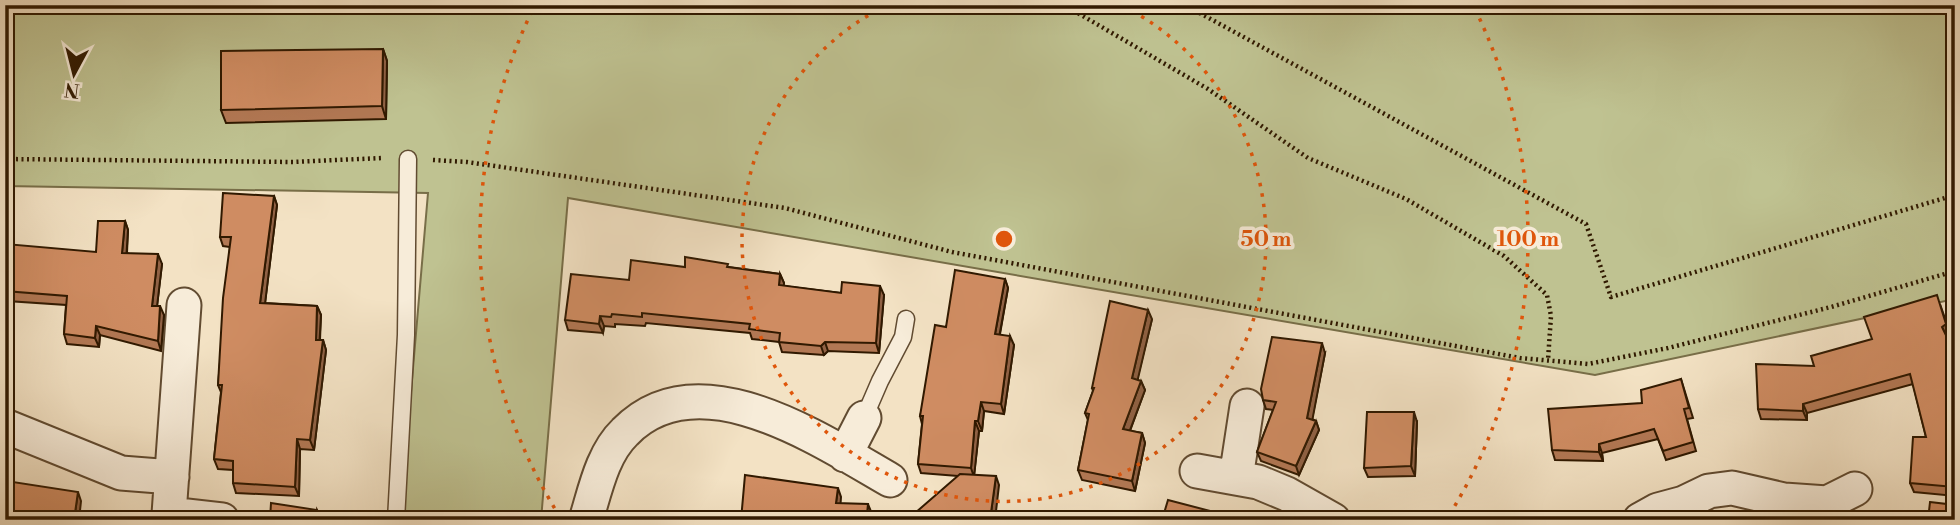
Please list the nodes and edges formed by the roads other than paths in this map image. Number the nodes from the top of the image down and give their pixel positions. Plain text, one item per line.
1 (408, 159) road end
2 (184, 305) dead end
3 (906, 319) dead end
4 (1247, 406) dead end
5 (864, 418) joint
6 (5, 426) edge
7 (845, 455) junction
8 (1196, 471) dead end
9 (172, 477) junction
10 (1236, 478) junction
11 (890, 480) dead end
12 (1855, 489) dead end
13 (222, 520) edge
14 (396, 520) edge
15 (586, 520) edge
16 (1333, 520) edge
17 (1640, 520) edge

1 - 14 lane
2 - 9 street
3 - 5 lane
4 - 10 street
5 - 7 street
6 - 9 street
7 - 11 street
7 - 15 street
8 - 10 street
9 - 13 street
10 - 16 street
12 - 17 street

